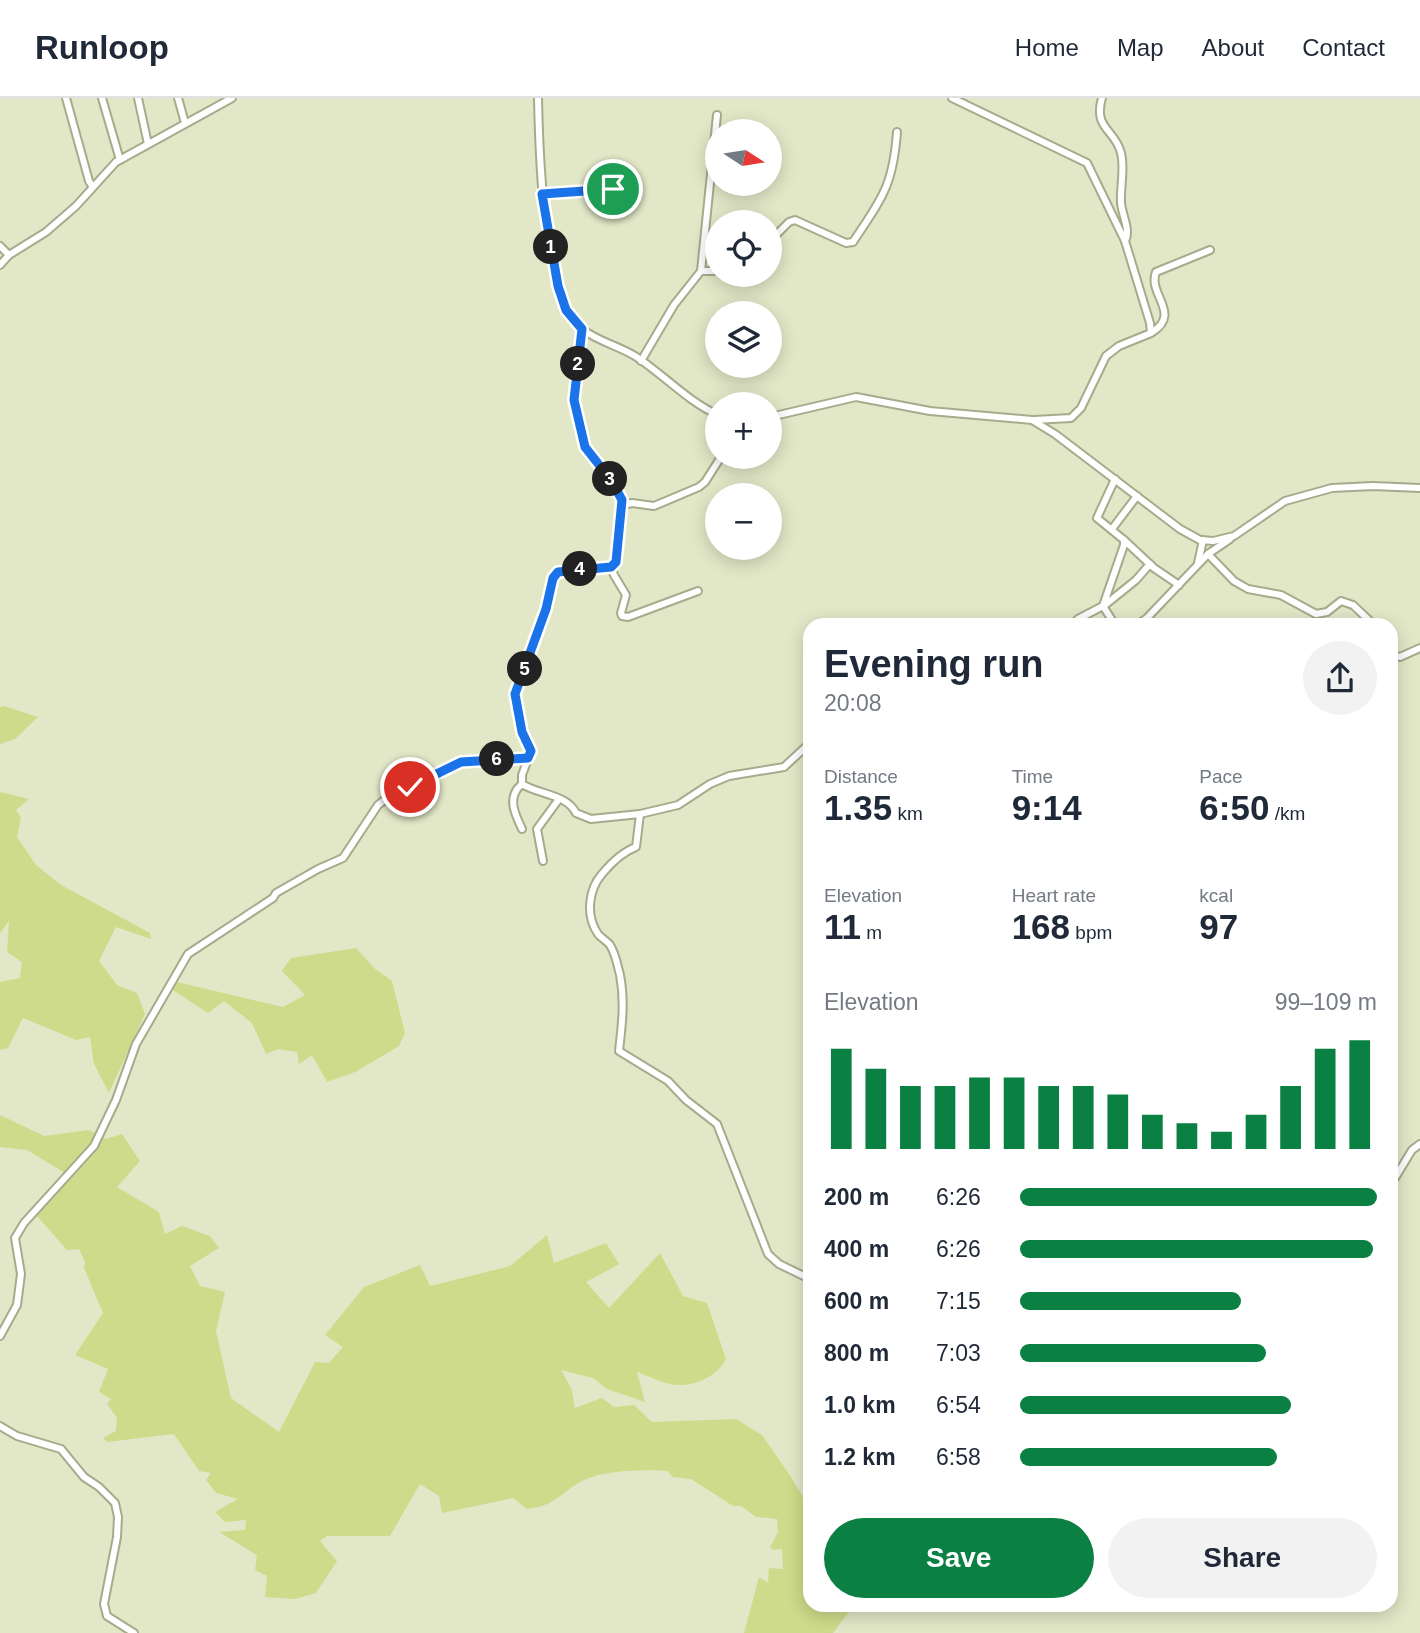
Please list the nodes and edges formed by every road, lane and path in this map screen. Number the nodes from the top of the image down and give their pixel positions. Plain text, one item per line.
1 (66, 98) edge
2 (102, 98) edge
3 (138, 98) edge
4 (178, 98) edge
5 (232, 98) edge
6 (538, 98) edge
7 (952, 98) edge
8 (1102, 98) edge
9 (216, 102) edge
10 (717, 115) dead end
11 (184, 123) junction
12 (897, 132) dead end
13 (148, 144) junction
14 (120, 160) junction
15 (92, 186) junction
16 (613, 189) dead end
17 (542, 194) junction
18 (782, 229) edge
19 (1125, 241) junction
20 (0, 246) edge
21 (1210, 250) dead end
22 (9, 256) junction
23 (0, 265) edge
24 (701, 271) junction
25 (705, 271) edge
26 (582, 329) junction
27 (1151, 333) junction
28 (641, 361) junction
29 (705, 406) edge
30 (782, 414) edge
31 (1032, 420) junction
32 (713, 469) edge
33 (1115, 480) junction
34 (1420, 488) edge
35 (1137, 496) junction
36 (623, 505) junction
37 (1112, 529) junction
38 (1234, 536) junction
39 (1124, 540) junction
40 (1203, 540) junction
41 (1208, 554) junction
42 (1150, 564) junction
43 (1198, 565) junction
44 (611, 567) junction
45 (1178, 585) junction
46 (698, 591) dead end
47 (1103, 606) junction
48 (1080, 618) edge
49 (1111, 618) edge
50 (1147, 618) edge
51 (1367, 618) edge
52 (1420, 648) edge
53 (1398, 656) edge
54 (803, 749) edge
55 (528, 758) junction
56 (522, 784) junction
57 (559, 799) junction
58 (640, 814) junction
59 (523, 829) dead end
60 (543, 861) dead end
61 (1420, 1144) edge
62 (1398, 1173) edge
63 (803, 1276) edge
64 (0, 1336) edge
65 (0, 1426) edge
66 (134, 1633) edge

1 - 15 street
2 - 14 street
3 - 13 street
4 - 11 street
5 - 9 street
6 - 17 street
7 - 19 street
8 - 19 street
9 - 11 street
10 - 24 street
11 - 13 street
12 - 18 street
13 - 14 street
14 - 15 street
15 - 22 street
16 - 17 street
17 - 26 street
19 - 27 street
20 - 22 street
21 - 27 street
22 - 23 street
24 - 25 street
24 - 28 street
26 - 28 street
26 - 36 street
27 - 31 street
28 - 29 street
30 - 31 street
31 - 33 street
32 - 36 street
33 - 35 street
33 - 37 street
34 - 38 street
35 - 37 street
35 - 40 street
36 - 44 street
37 - 39 street
38 - 40 street
38 - 41 street
39 - 42 street
39 - 47 street
40 - 43 street
41 - 43 street
41 - 51 street
42 - 45 street
42 - 47 street
43 - 45 street
44 - 46 street
44 - 55 street
45 - 50 street
47 - 48 street
47 - 49 street
52 - 53 street
54 - 58 street
55 - 56 street
55 - 64 street
56 - 57 street
56 - 59 street
57 - 58 street
57 - 60 street
58 - 63 street
61 - 62 street
65 - 66 street

